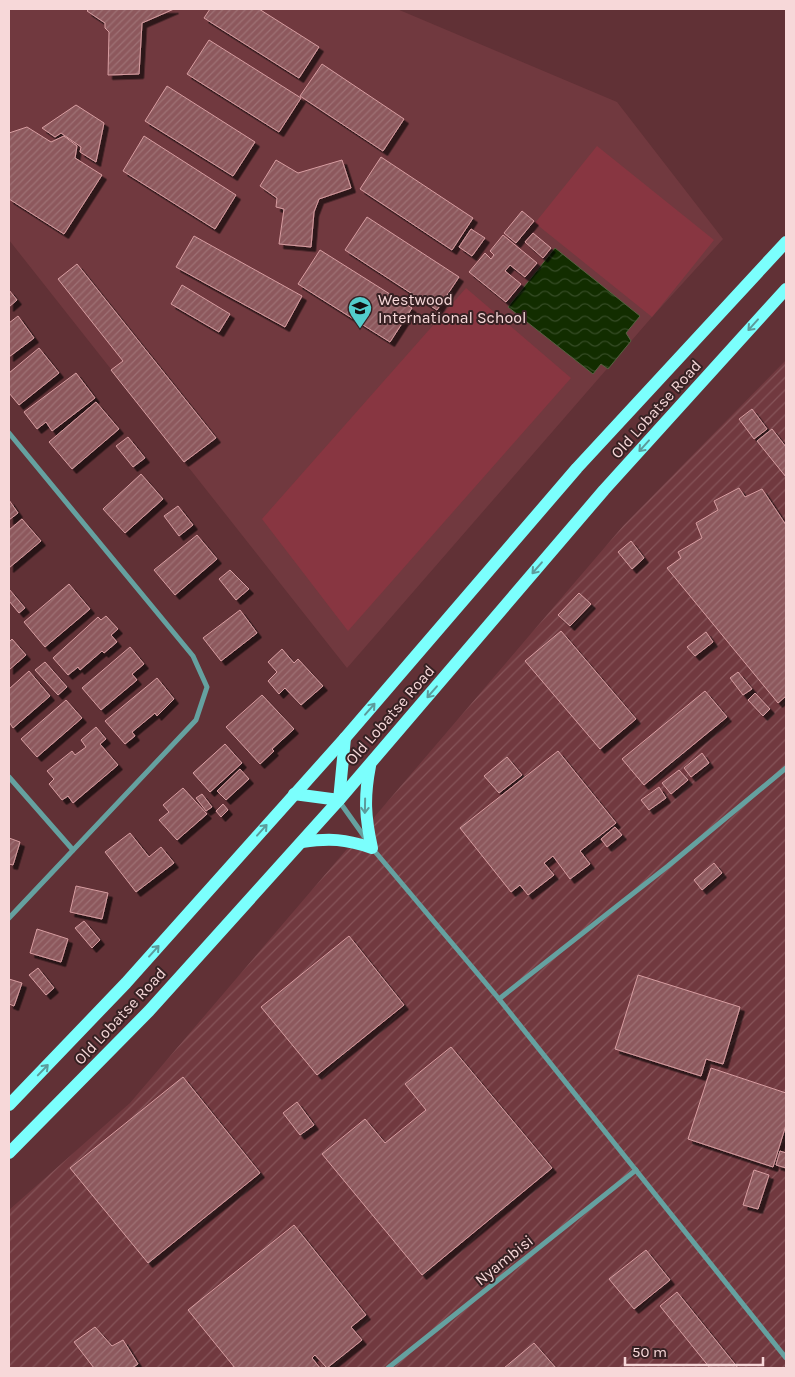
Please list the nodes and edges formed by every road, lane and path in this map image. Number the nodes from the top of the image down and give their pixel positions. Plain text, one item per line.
1 (786, 242) edge
2 (786, 289) edge
3 (9, 433) edge
4 (345, 738) junction
5 (370, 764) junction
6 (786, 768) edge
7 (9, 776) edge
8 (294, 794) junction
9 (339, 800) junction
10 (302, 842) junction
11 (372, 848) junction
12 (73, 850) junction
13 (9, 918) edge
14 (499, 999) junction
15 (9, 1105) edge
16 (9, 1153) edge
17 (636, 1170) junction
18 (786, 1358) edge
19 (388, 1368) edge

4 -> 1 main road, Old Lobatse Road
2 -> 5 main road, Old Lobatse Road
3 - 12 street
4 - 8 main road, Old Lobatse Road
4 - 9 main road
5 - 9 main road, Old Lobatse Road
5 -> 11 main road
6 - 14 street
7 - 12 street
8 - 9 main road
15 -> 8 main road, Old Lobatse Road
9 - 10 main road, Old Lobatse Road
9 - 11 street
10 - 11 main road
10 - 16 main road, Old Lobatse Road
11 - 14 street
12 - 13 street
14 - 17 street
17 - 18 street
17 - 19 street, Nyambisi

